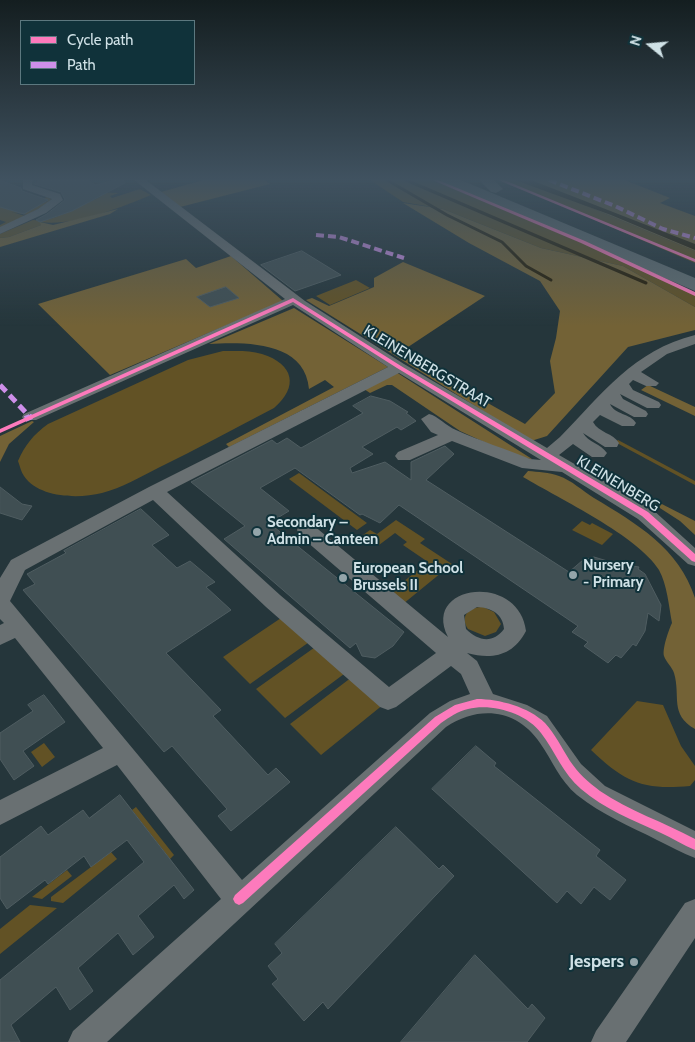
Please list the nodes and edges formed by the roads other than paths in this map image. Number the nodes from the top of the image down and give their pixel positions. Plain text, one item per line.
1 (201, 229) edge
2 (566, 229) edge
3 (594, 229) edge
4 (695, 272) edge
5 (695, 284) edge
6 (293, 300) junction
7 (695, 339) edge
8 (399, 367) junction
9 (651, 383) dead end
10 (601, 404) junction
11 (30, 417) dead end
12 (429, 419) dead end
13 (625, 428) junction
14 (452, 435) junction
15 (404, 456) dead end
16 (547, 456) junction
17 (564, 467) junction
18 (155, 491) junction
19 (306, 530) dead end
20 (695, 559) edge
21 (0, 602) edge
22 (9, 631) edge
23 (459, 648) junction
24 (485, 701) junction
25 (121, 751) junction
26 (0, 813) edge
27 (695, 845) edge
28 (239, 899) junction
29 (695, 913) edge
30 (84, 1042) edge
31 (607, 1042) edge

1 - 6 street, KLEINENBERGSTRAAT
2 - 5 highway
3 - 4 highway
6 - 8 street, KLEINENBERGSTRAAT
6 - 11 street
7 - 10 street
8 - 16 street, KLEINENBERGSTRAAT
8 - 18 street
9 - 10 street
10 - 13 street
10 - 13 street
10 - 13 street
10 - 13 street
10 - 16 street
12 - 14 street
14 - 15 street
14 - 17 street
16 - 17 street, KLEINENBERG
17 - 20 street, KLEINENBERG
18 - 21 street
18 - 23 street
19 - 23 street
21 - 22 street
22 - 25 street
23 - 24 street
24 - 27 street
24 - 28 street
25 - 26 street
25 - 28 street
28 - 30 street
29 - 31 street

